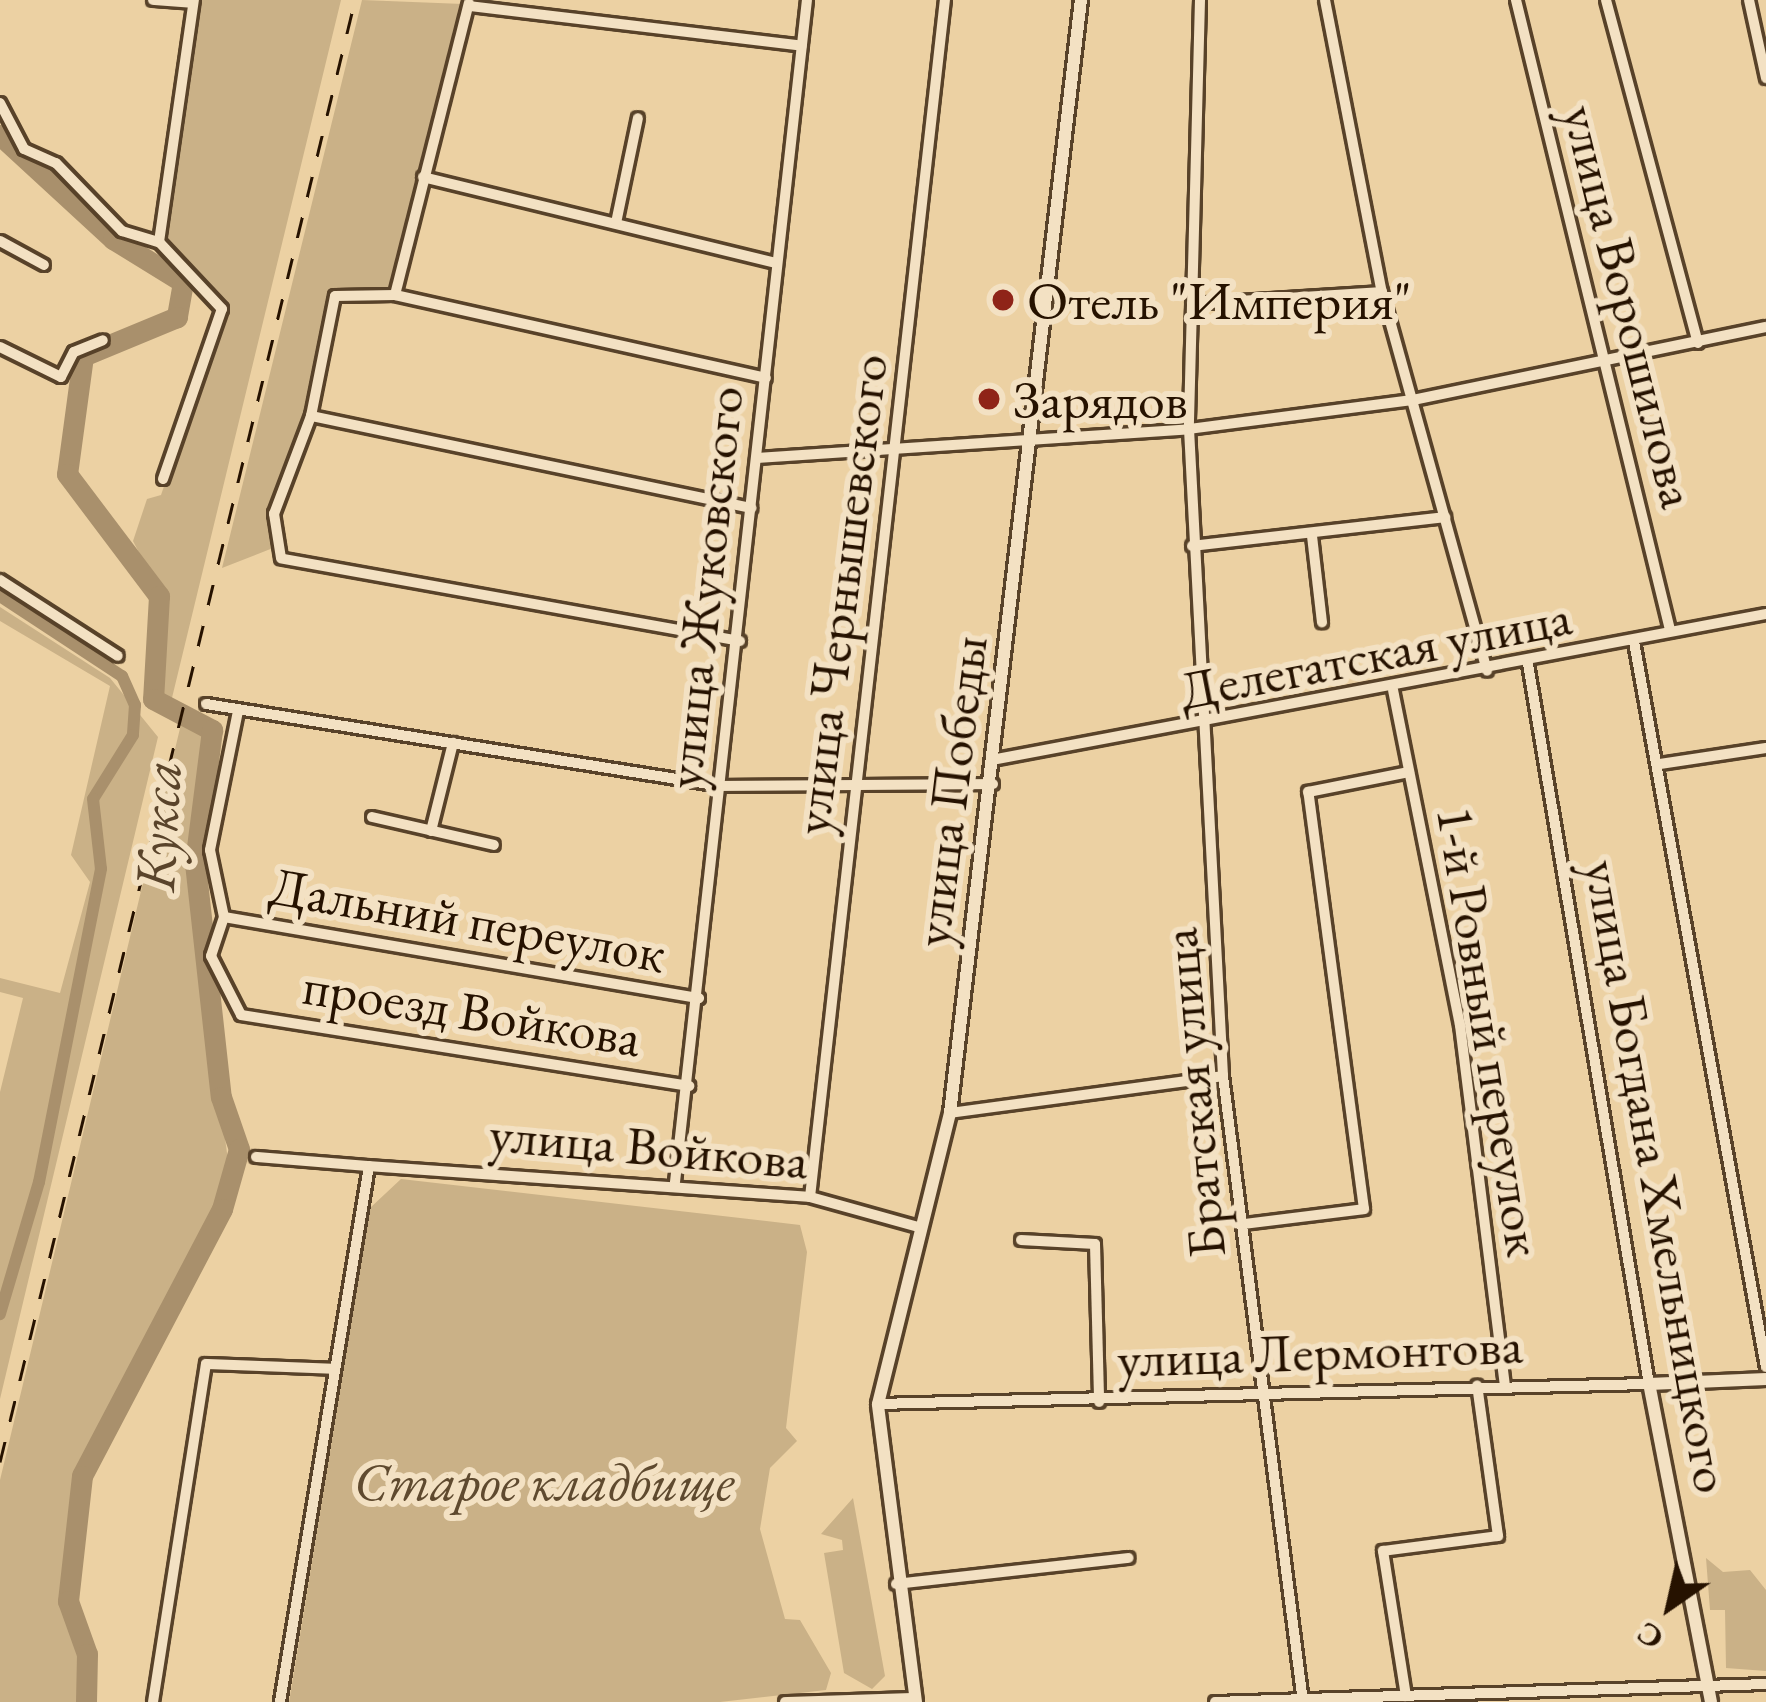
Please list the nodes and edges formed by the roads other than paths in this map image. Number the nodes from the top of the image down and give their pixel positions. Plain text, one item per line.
1 (153, 0) edge
2 (807, 0) edge
3 (945, 0) edge
4 (1081, 0) edge
5 (1200, 0) edge
6 (1325, 0) edge
7 (1516, 0) edge
8 (1606, 0) edge
9 (1749, 0) edge
10 (194, 2) edge
11 (469, 3) edge
12 (802, 46) junction
13 (1766, 78) edge
14 (0, 103) edge
15 (638, 118) dead end
16 (423, 176) junction
17 (616, 223) junction
18 (0, 241) edge
19 (159, 242) junction
20 (776, 263) junction
21 (44, 265) dead end
22 (1382, 292) junction
23 (395, 296) junction
24 (1192, 304) junction
25 (1766, 327) edge
26 (103, 340) dead end
27 (1698, 343) junction
28 (0, 346) edge
29 (1604, 358) junction
30 (766, 378) junction
31 (1413, 400) junction
32 (311, 416) junction
33 (1189, 429) junction
34 (1033, 431) junction
35 (896, 446) junction
36 (758, 458) junction
37 (163, 479) dead end
38 (752, 508) junction
39 (1445, 517) junction
40 (1312, 536) junction
41 (1192, 546) junction
42 (0, 580) edge
43 (1766, 614) edge
44 (1322, 622) dead end
45 (1670, 630) junction
46 (740, 641) junction
47 (1634, 642) junction
48 (118, 656) dead end
49 (1528, 664) junction
50 (1487, 671) junction
51 (1393, 690) junction
52 (206, 704) dead end
53 (238, 711) junction
54 (1204, 727) junction
55 (453, 743) junction
56 (1766, 748) edge
57 (997, 759) junction
58 (1660, 764) junction
59 (1408, 772) junction
60 (994, 784) junction
61 (721, 786) junction
62 (855, 789) junction
63 (372, 817) dead end
64 (431, 831) junction
65 (494, 844) dead end
66 (224, 917) junction
67 (699, 998) junction
68 (1223, 1076) junction
69 (689, 1086) junction
70 (950, 1113) junction
71 (256, 1157) dead end
72 (369, 1166) junction
73 (676, 1182) junction
74 (810, 1197) junction
75 (1244, 1224) junction
76 (918, 1227) junction
77 (1021, 1240) dead end
78 (1766, 1367) edge
79 (334, 1369) junction
80 (1766, 1379) edge
81 (1649, 1384) junction
82 (1477, 1385) junction
83 (1505, 1385) junction
84 (1257, 1400) junction
85 (1099, 1402) junction
86 (878, 1404) junction
87 (1129, 1558) dead end
88 (896, 1584) junction
89 (1766, 1684) edge
90 (1710, 1695) edge
91 (1406, 1696) junction
92 (915, 1700) edge
93 (1303, 1700) edge
94 (153, 1702) edge
95 (280, 1702) edge
96 (785, 1702) edge
97 (1216, 1702) edge

1 - 10 street
2 - 12 street, улица Жуковского
3 - 35 street, улица Чернышевского
4 - 34 street, улица Победы
5 - 24 street, Братская улица
6 - 22 street
7 - 29 street, улица Ворошилова
8 - 27 street
9 - 13 street
10 - 19 street
11 - 12 street
11 - 16 street
12 - 20 street, улица Жуковского
14 - 19 street
15 - 17 street
16 - 17 street
16 - 23 street
17 - 20 street
18 - 21 street
19 - 37 street
20 - 30 street, улица Жуковского
22 - 24 street
22 - 31 street
23 - 30 street
23 - 32 street
24 - 33 street, Братская улица
25 - 27 street
26 - 28 street
27 - 29 street
29 - 31 street
29 - 45 street, улица Ворошилова
30 - 36 street, улица Жуковского
31 - 33 street
31 - 39 street
32 - 38 street
32 - 46 street
33 - 34 street
33 - 41 street, Братская улица
34 - 35 street
34 - 57 street, улица Победы
35 - 36 street
35 - 62 street, улица Чернышевского
36 - 38 street, улица Жуковского
38 - 46 street, улица Жуковского
39 - 40 street
39 - 50 street
40 - 41 street
40 - 44 street
41 - 54 street, Братская улица
42 - 48 street
43 - 45 street, Делегатская улица
45 - 47 street, Делегатская улица
46 - 61 street, улица Жуковского
47 - 49 street, Делегатская улица
47 - 58 street
49 - 50 street, Делегатская улица
49 - 81 street, улица Богдана Хмельницкого
50 - 51 street, Делегатская улица
51 - 54 street, Делегатская улица
51 - 59 street, 1-й Ровный переулок
52 - 53 street
53 - 55 street
53 - 66 street
54 - 57 street, Делегатская улица
54 - 68 street, Братская улица
55 - 61 street
55 - 64 street
56 - 58 street
57 - 60 street, улица Победы
58 - 78 street
59 - 75 street
59 - 83 street, 1-й Ровный переулок
60 - 62 street
60 - 70 street, улица Победы
61 - 62 street
61 - 67 street, улица Жуковского
62 - 74 street, улица Чернышевского
63 - 64 street
64 - 65 street
66 - 67 street, Дальний переулок
66 - 69 street, проезд Войкова
67 - 69 street, улица Жуковского
68 - 70 street
68 - 75 street, Братская улица
69 - 73 street, улица Жуковского
70 - 76 street, улица Победы
71 - 72 street, улица Войкова
72 - 73 street, улица Войкова
72 - 79 street
73 - 74 street, улица Войкова
74 - 76 street, улица Войкова
75 - 84 street, Братская улица
76 - 86 street, улица Победы
77 - 85 street
79 - 94 street
79 - 95 street
80 - 81 street, улица Лермонтова
81 - 83 street, улица Лермонтова
81 - 90 street, улица Богдана Хмельницкого
82 - 83 street, улица Лермонтова
82 - 84 street, улица Лермонтова
82 - 91 street
84 - 85 street, улица Лермонтова
84 - 93 street, Братская улица
85 - 86 street, улица Лермонтова
86 - 88 street, улица Победы
87 - 88 street
88 - 92 street, улица Победы
89 - 90 street
90 - 91 street
91 - 93 street
92 - 96 street
93 - 97 street

